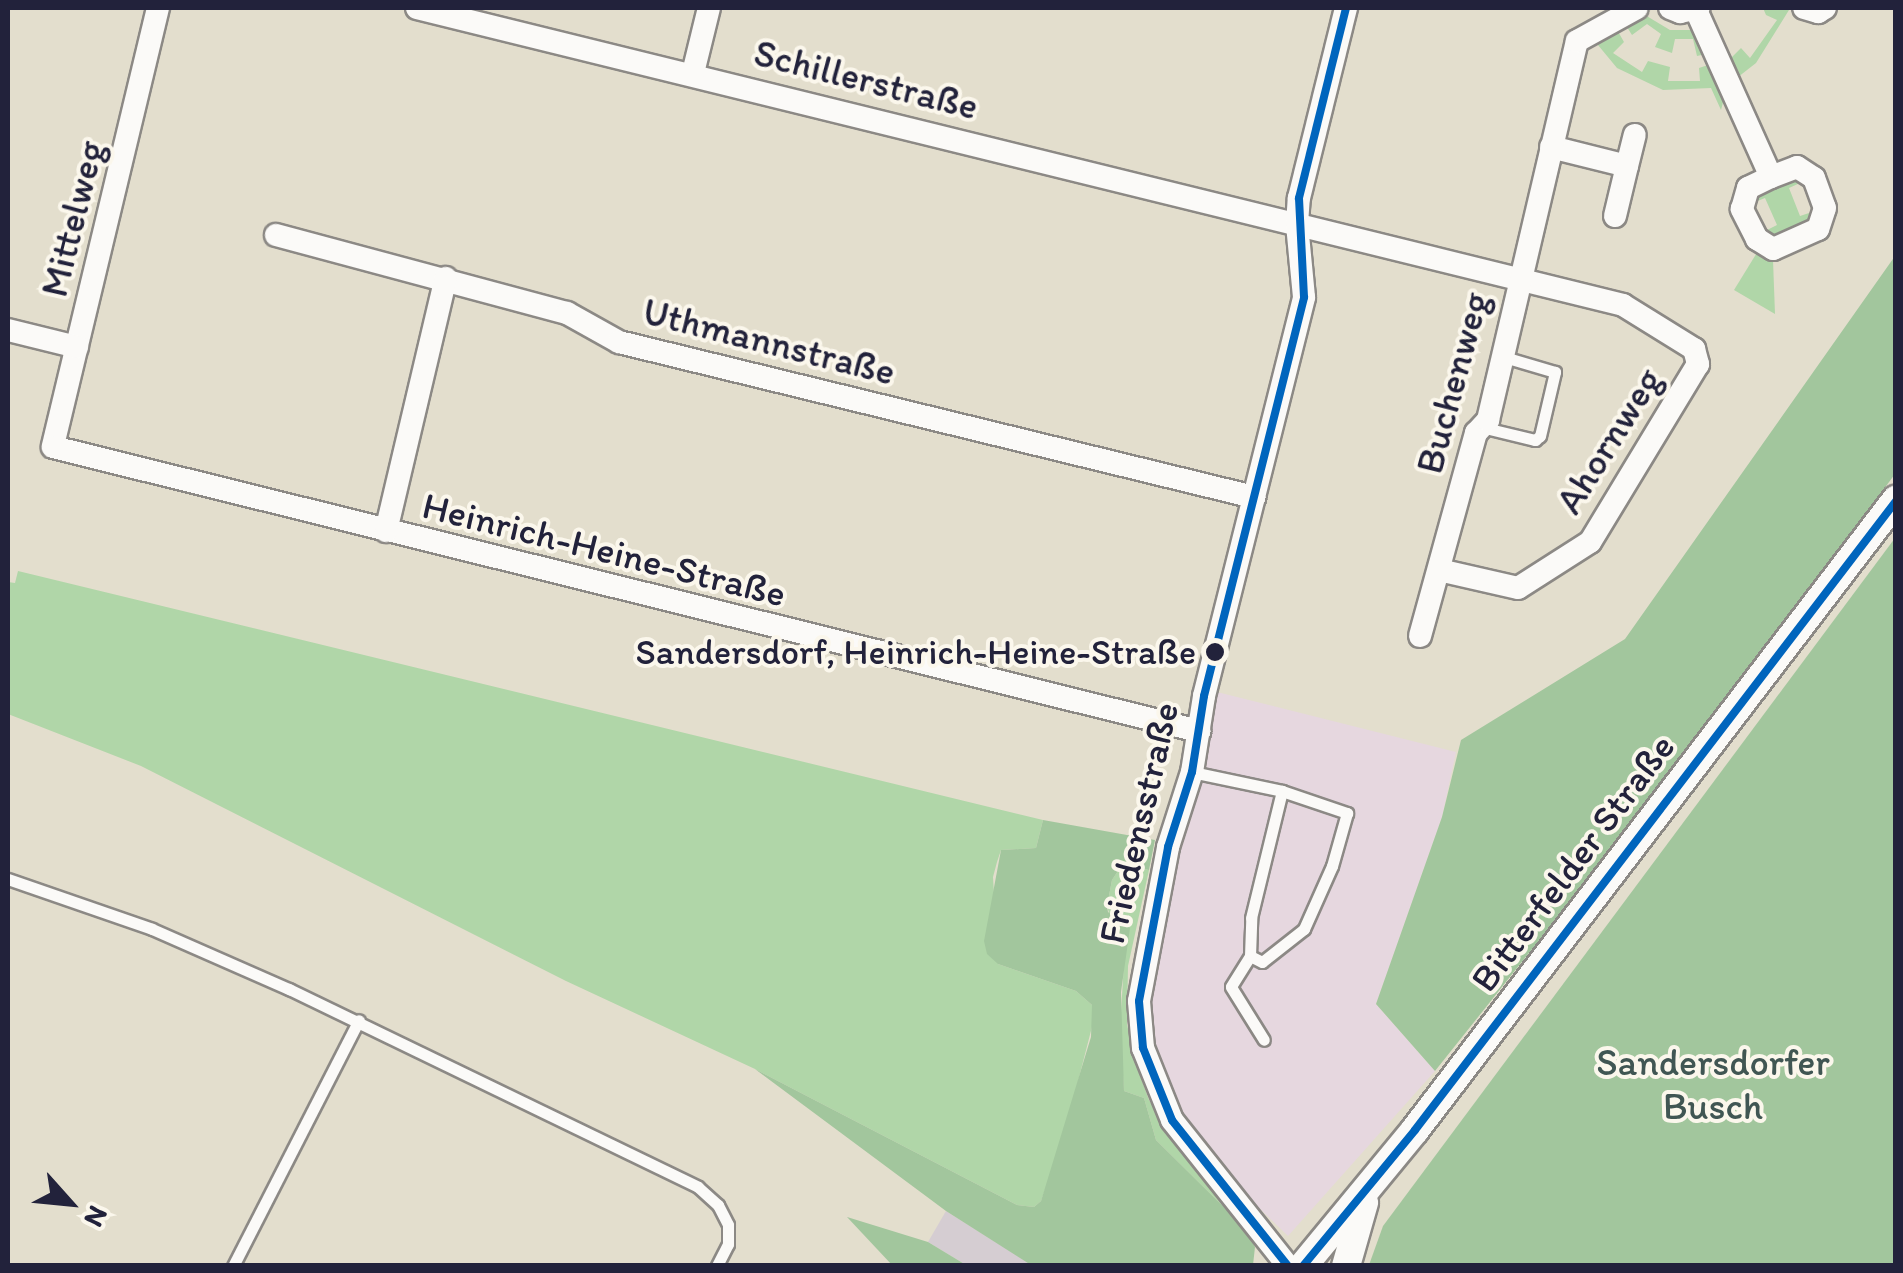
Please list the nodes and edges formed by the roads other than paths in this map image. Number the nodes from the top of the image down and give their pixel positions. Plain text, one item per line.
1 (158, 8) edge
2 (417, 8) edge
3 (709, 8) edge
4 (1346, 8) edge
5 (1670, 8) edge
6 (1804, 8) edge
7 (1825, 8) edge
8 (1697, 9) edge
9 (1622, 11) edge
10 (694, 74) junction
11 (1635, 134) dead end
12 (1552, 147) junction
13 (1627, 166) junction
14 (1771, 177) dead end
15 (1615, 216) dead end
16 (1297, 224) junction
17 (276, 235) dead end
18 (446, 278) junction
19 (1518, 278) junction
20 (8, 330) edge
21 (77, 347) junction
22 (1504, 357) junction
23 (1481, 427) junction
24 (53, 447) joint
25 (1254, 497) junction
26 (1896, 500) edge
27 (386, 531) junction
28 (1439, 570) junction
29 (1420, 636) dead end
30 (1199, 731) junction
31 (1192, 772) junction
32 (1282, 791) junction
33 (8, 879) edge
34 (1250, 956) junction
35 (358, 1020) junction
36 (1264, 1040) dead end
37 (1366, 1192) junction
38 (233, 1266) edge
39 (717, 1266) edge
40 (1288, 1266) edge
41 (1302, 1266) edge
42 (1346, 1266) edge

1 - 21 street, Mittelweg
2 - 10 street, Schillerstraße
3 - 10 street
4 - 16 street, Friedensstraße
5 - 8 street
6 - 7 street
8 - 14 street
9 - 12 street, Buchenweg
10 - 16 street, Schillerstraße
11 - 13 street
12 - 13 street
12 - 19 street, Buchenweg
13 - 15 street
16 - 19 street, Schillerstraße
16 - 25 street, Friedensstraße
17 - 18 street, Uthmannstraße
18 - 25 street, Uthmannstraße
18 - 27 street
19 - 22 street, Buchenweg
19 - 28 street, Ahornweg
20 - 21 street
21 - 24 street, Mittelweg
22 - 23 street, Buchenweg
22 - 23 lane
23 - 28 street, Buchenweg
24 - 27 street, Heinrich-Heine-Straße
25 - 30 street, Friedensstraße
26 - 37 street, Bitterfelder Straße
27 - 30 street, Heinrich-Heine-Straße
28 - 29 street, Buchenweg
30 - 31 street, Friedensstraße
31 - 32 lane
31 - 40 street, Friedensstraße
32 - 34 lane
32 - 34 lane
33 - 35 lane
34 - 36 lane
35 - 38 lane
35 - 39 lane
37 - 41 street, Bitterfelder Straße
37 - 42 street

